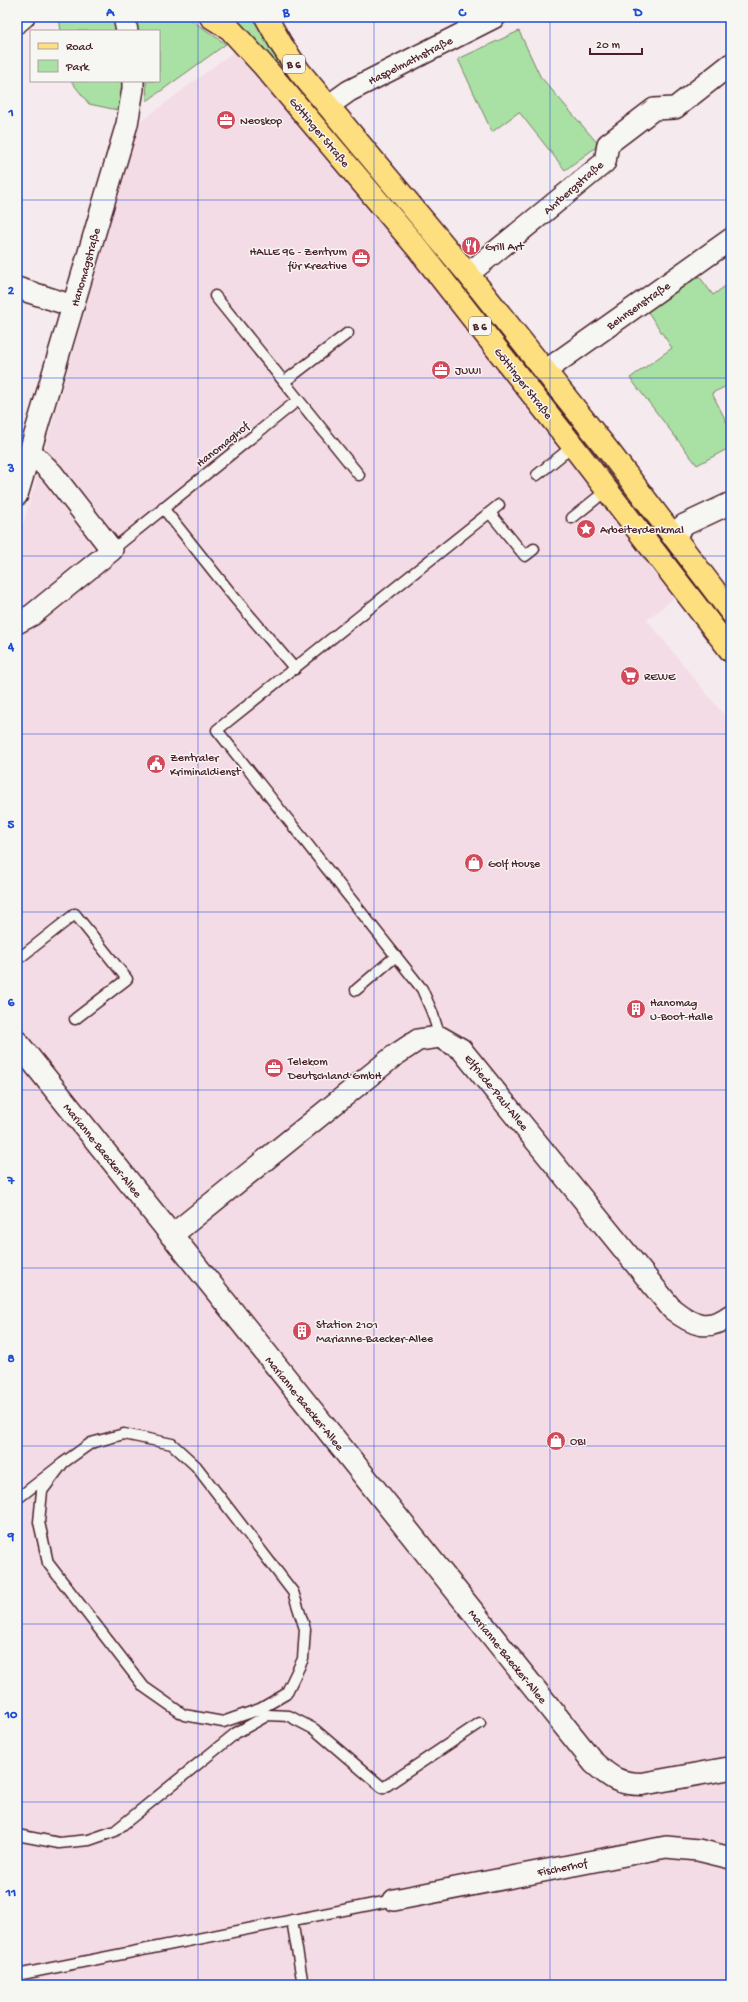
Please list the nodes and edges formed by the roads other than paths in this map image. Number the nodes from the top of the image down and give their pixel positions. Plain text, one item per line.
1 (23, 17) edge
2 (124, 17) edge
3 (211, 17) edge
4 (266, 17) edge
5 (495, 17) edge
6 (17, 22) edge
7 (464, 24) edge
8 (127, 30) edge
9 (731, 64) edge
10 (132, 82) edge
11 (328, 106) junction
12 (731, 239) edge
13 (468, 274) junction
14 (17, 288) edge
15 (215, 296) dead end
16 (73, 306) junction
17 (348, 333) dead end
18 (545, 371) junction
19 (284, 382) junction
20 (298, 400) junction
21 (574, 446) junction
22 (30, 451) junction
23 (359, 475) dead end
24 (537, 475) dead end
25 (607, 490) junction
26 (17, 495) edge
27 (731, 503) edge
28 (499, 505) dead end
29 (162, 508) junction
30 (490, 513) junction
31 (572, 518) dead end
32 (672, 536) junction
33 (534, 548) dead end
34 (112, 550) junction
35 (731, 612) edge
36 (17, 623) edge
37 (731, 651) edge
38 (295, 669) junction
39 (396, 956) junction
40 (17, 958) edge
41 (356, 990) dead end
42 (75, 1019) dead end
43 (440, 1037) junction
44 (17, 1042) edge
45 (171, 1236) junction
46 (731, 1316) edge
47 (63, 1463) junction
48 (17, 1499) edge
49 (480, 1723) dead end
50 (731, 1768) edge
51 (17, 1835) edge
52 (731, 1858) edge
53 (394, 1900) joint
54 (292, 1920) junction
55 (17, 1975) edge
56 (303, 1985) edge

1 - 6 street
2 - 8 street
3 - 21 main road, Göttinger Straße / B 6
4 - 11 main road, Göttinger Straße / B 6
5 - 7 street, Haspelmathstraße
7 - 11 street, Haspelmathstraße
9 - 13 street, Ahrbergstraße
10 - 16 street, Hanomagstraße
11 - 13 main road, Göttinger Straße / B 6
12 - 18 street, Behnsenstraße
13 - 18 main road, Göttinger Straße / B 6
14 - 16 street
15 - 19 lane
16 - 22 street, Hanomagstraße
17 - 19 lane
18 - 32 main road, Göttinger Straße / B 6
19 - 20 lane
20 - 23 lane
20 - 29 lane, Hanomaghof
21 - 24 lane
21 - 25 main road, Göttinger Straße / B 6
22 - 26 street, Hanomagstraße
22 - 34 street
25 - 31 lane
25 - 37 main road, Göttinger Straße / B 6
27 - 32 street
28 - 30 lane
29 - 34 lane, Hanomaghof
29 - 38 lane
30 - 33 lane
30 - 38 lane
32 - 35 main road, Göttinger Straße / B 6
34 - 36 street
38 - 39 lane
39 - 41 lane
39 - 43 lane
40 - 42 lane
43 - 45 street
43 - 46 street, Elfriede-Paul-Allee
44 - 45 street, Marianne-Baecker-Allee
45 - 50 street, Marianne-Baecker-Allee
47 - 47 lane
47 - 48 lane
49 - 51 lane
52 - 53 street, Fischerhof
53 - 54 lane
54 - 55 lane
54 - 56 lane

